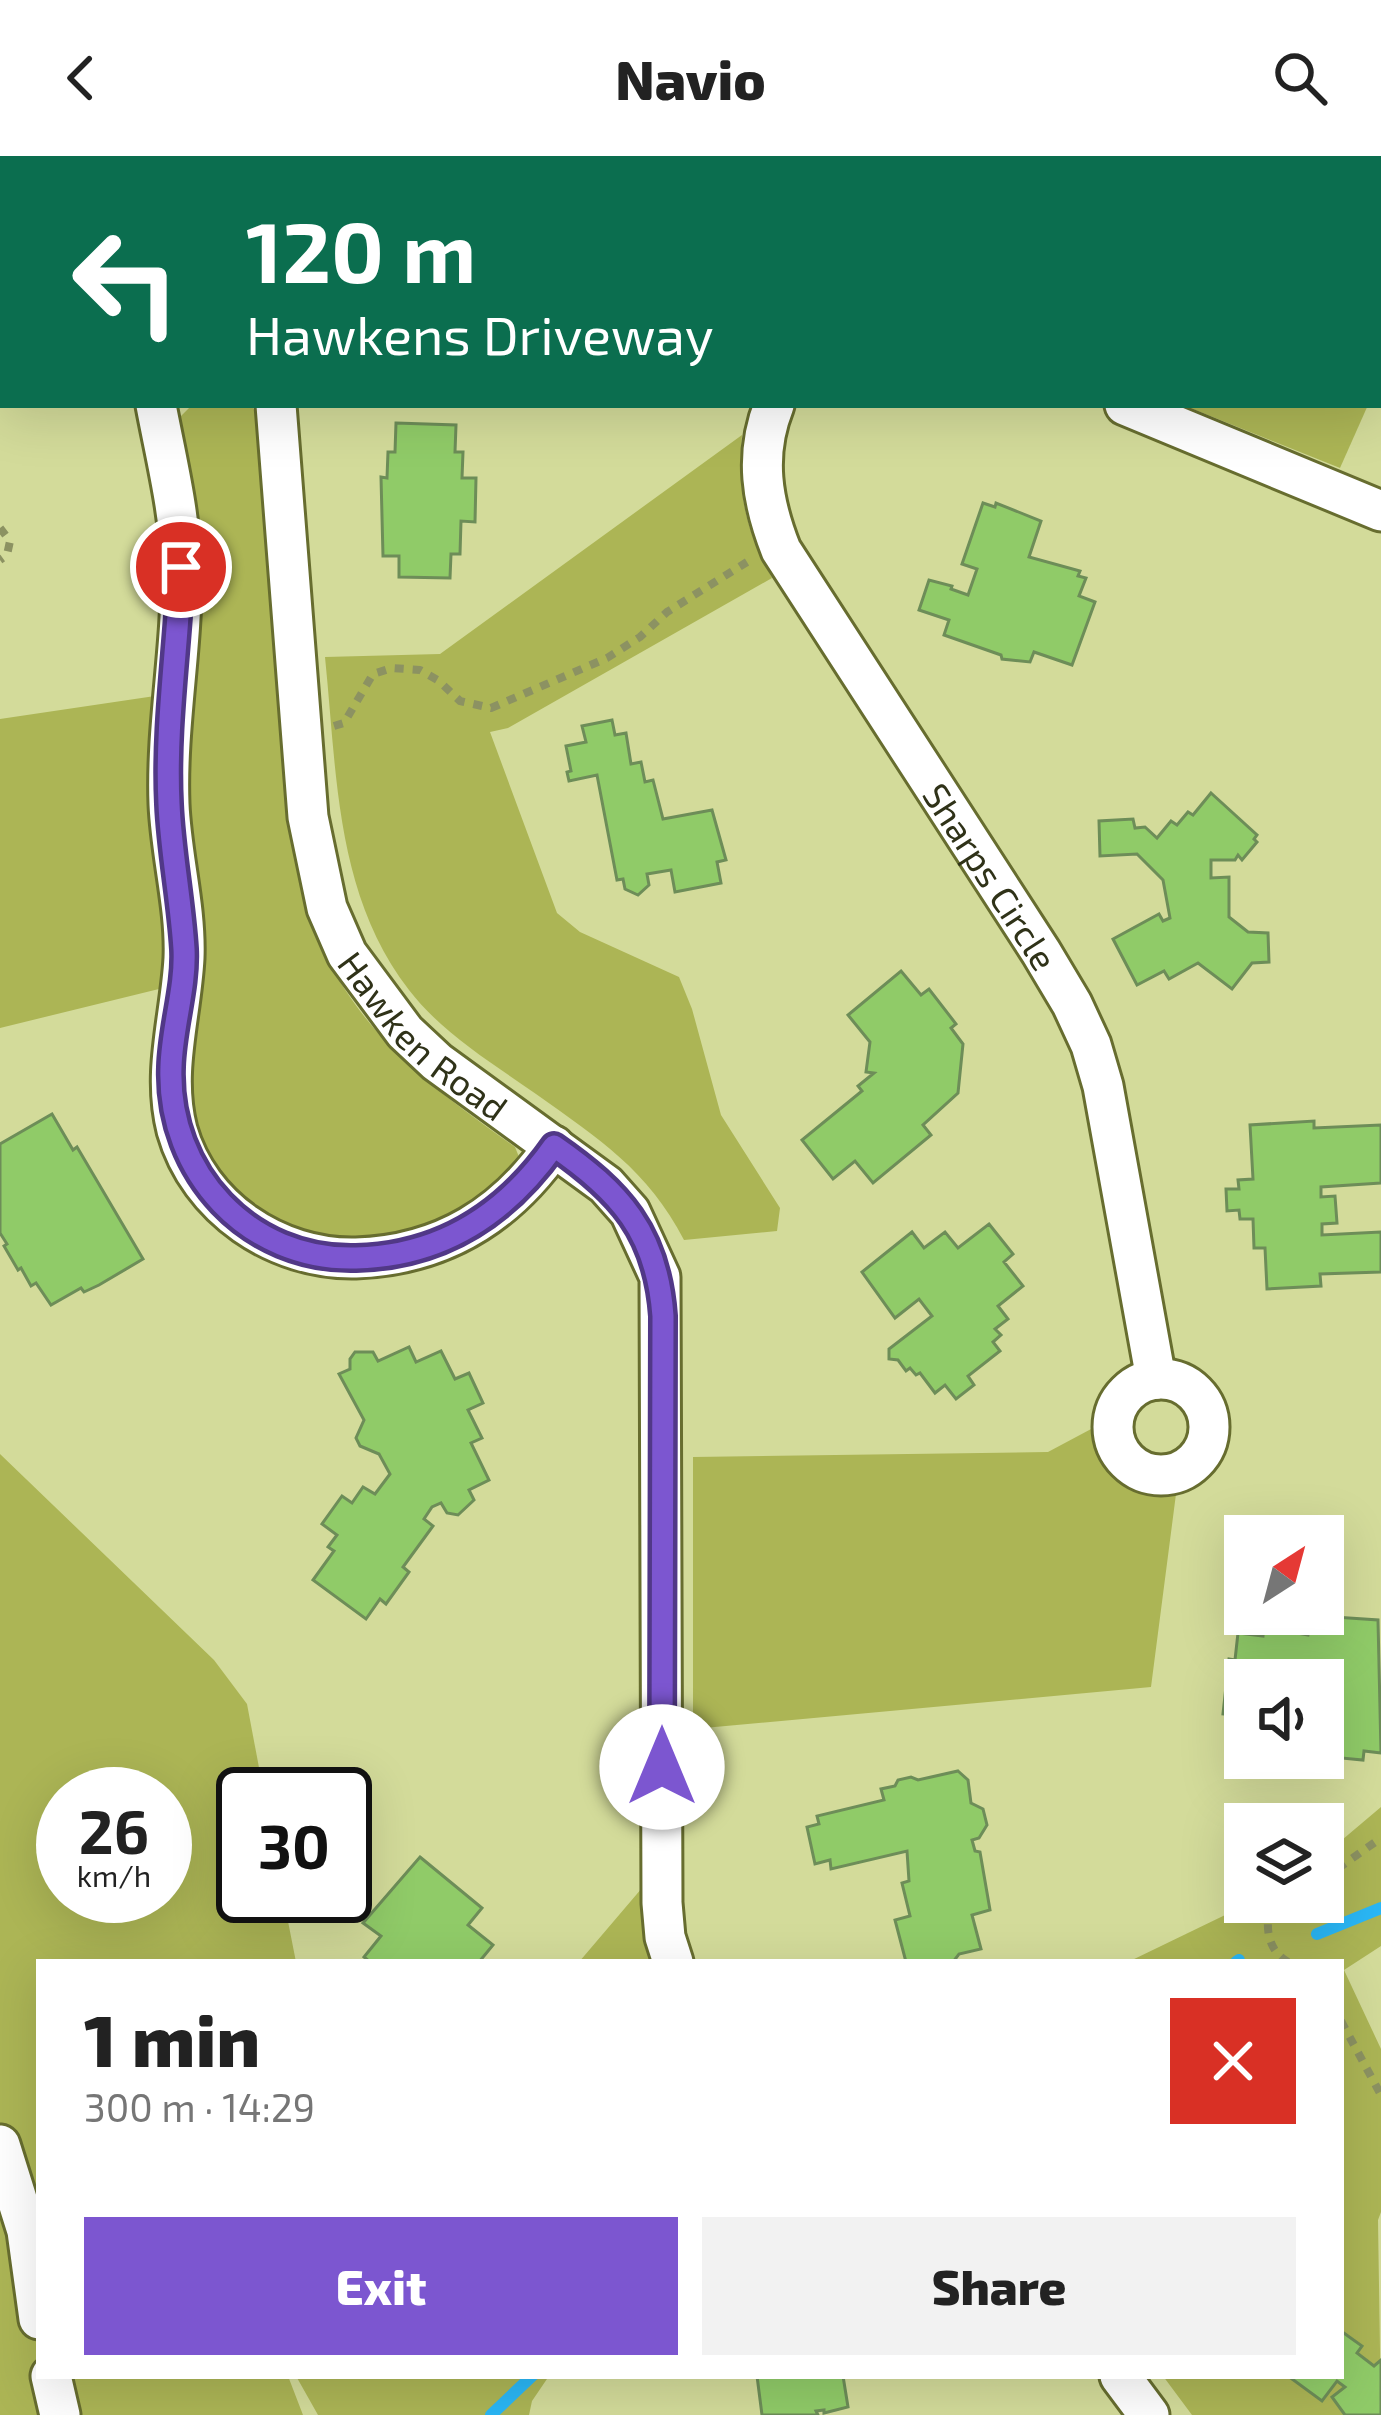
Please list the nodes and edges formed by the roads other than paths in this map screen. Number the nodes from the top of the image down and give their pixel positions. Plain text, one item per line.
1 (156, 408) edge
2 (276, 408) edge
3 (774, 408) edge
4 (1132, 408) edge
5 (1381, 511) edge
6 (554, 1146) junction
7 (1156, 1379) dead end
8 (672, 1959) edge
9 (0, 2145) edge
10 (36, 2297) edge
11 (52, 2379) edge
12 (1122, 2379) edge
13 (60, 2415) edge
14 (1149, 2415) edge

1 - 6 street
2 - 6 street, Hawken Road
3 - 7 street, Sharps Circle
4 - 5 street
6 - 8 street, Hawken Road
9 - 10 street
11 - 13 street
12 - 14 street

